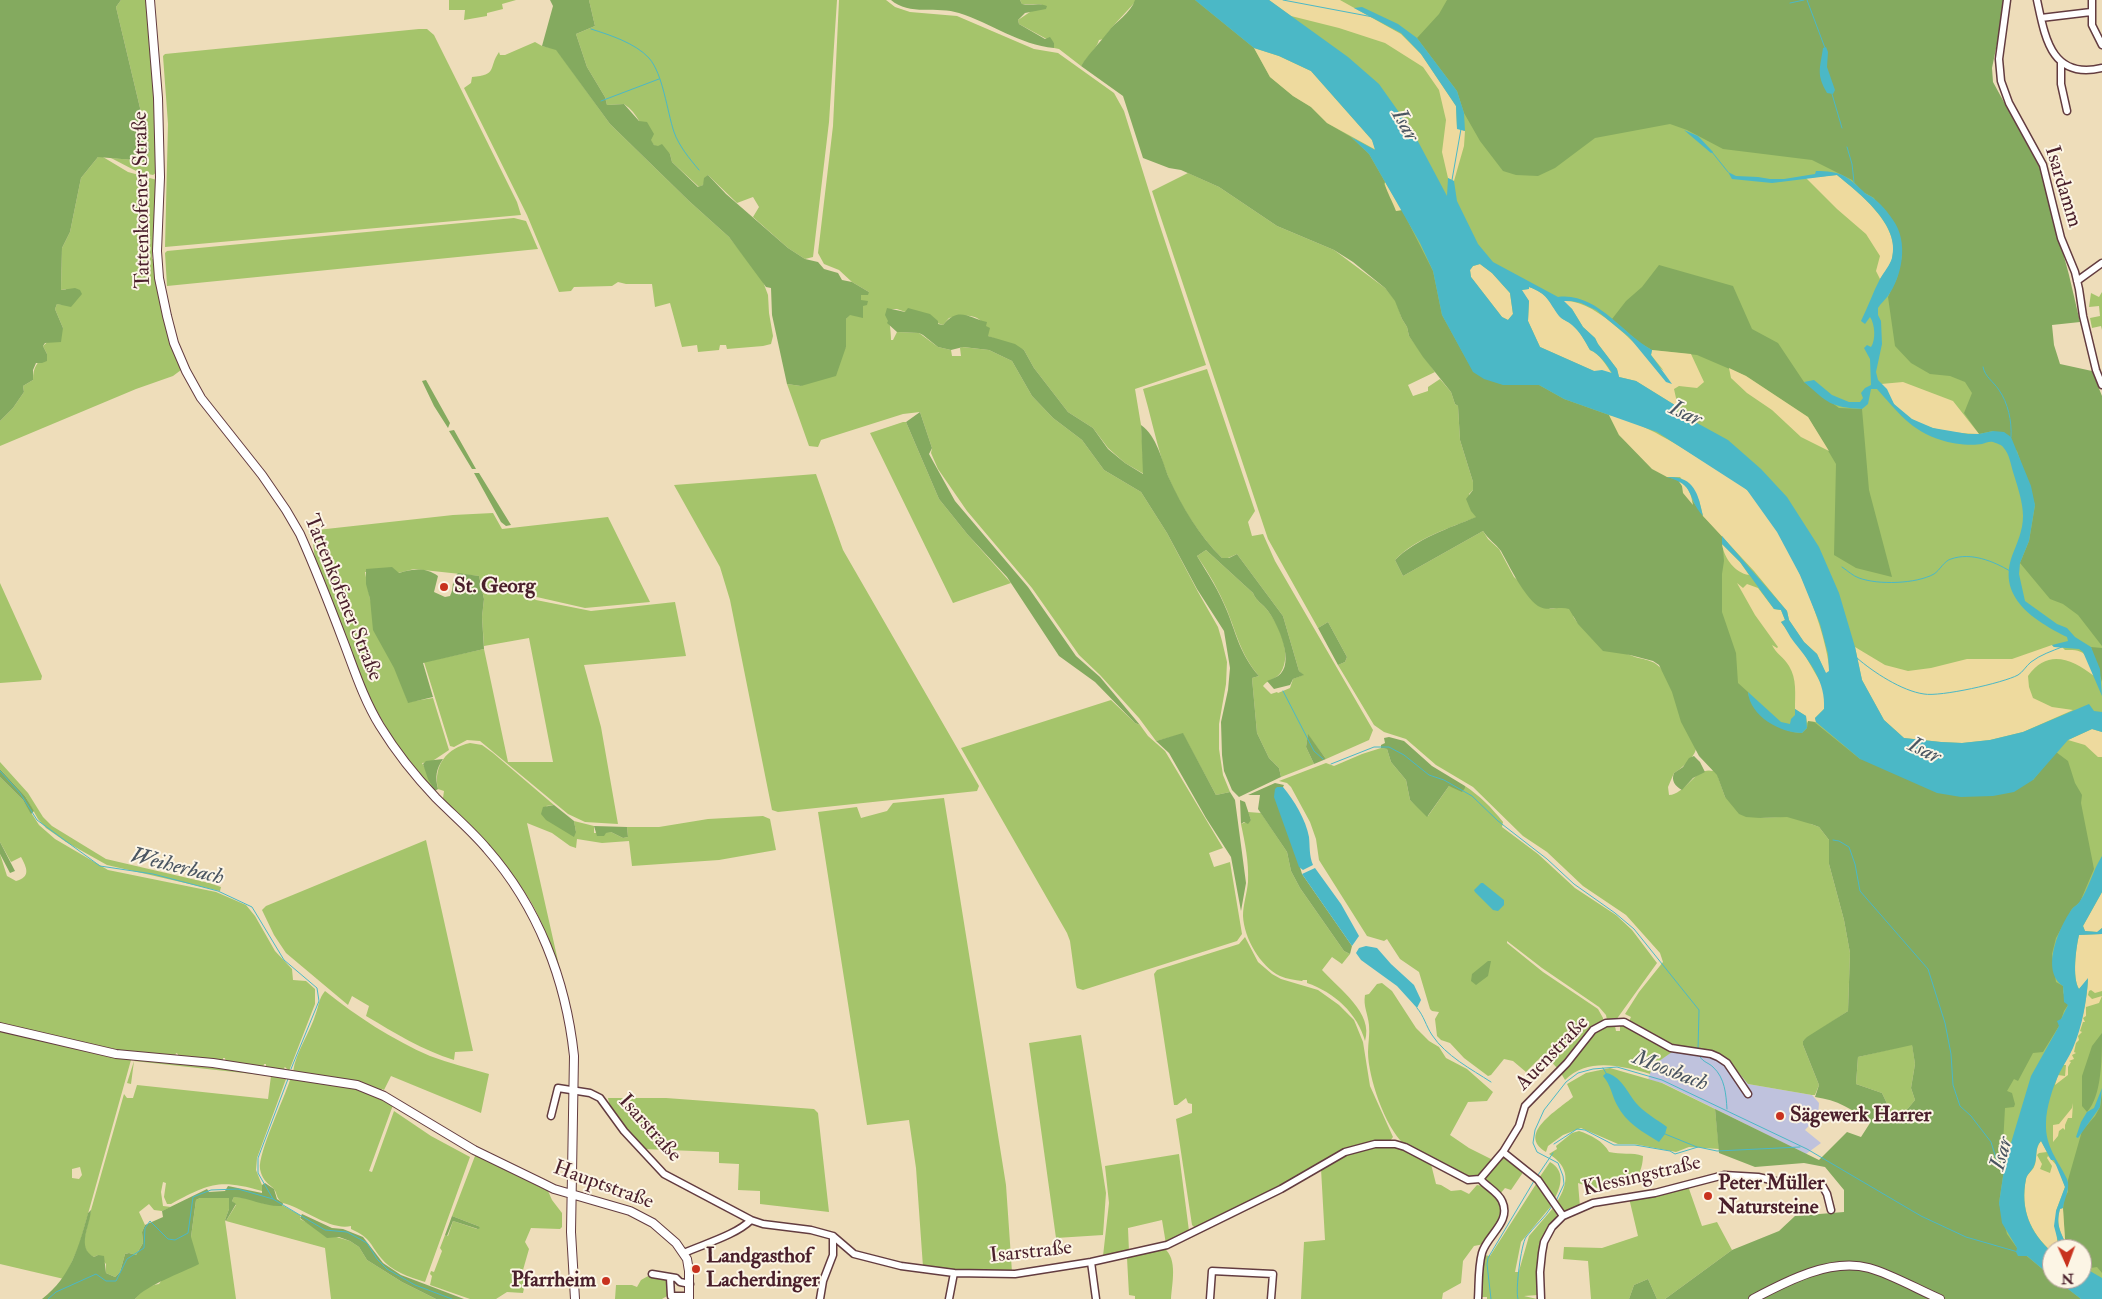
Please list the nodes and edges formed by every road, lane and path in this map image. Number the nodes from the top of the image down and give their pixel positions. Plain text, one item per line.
1 (150, 0) edge
2 (2007, 0) edge
3 (2038, 0) edge
4 (2092, 0) edge
5 (2091, 12) junction
6 (2041, 18) junction
7 (2102, 45) edge
8 (2062, 62) junction
9 (2102, 68) edge
10 (2067, 111) dead end
11 (2102, 263) edge
12 (2077, 281) junction
13 (2102, 385) edge
14 (0, 1027) edge
15 (574, 1091) junction
16 (1748, 1094) dead end
17 (551, 1116) dead end
18 (1503, 1152) junction
19 (1480, 1179) junction
20 (571, 1194) junction
21 (1831, 1210) dead end
22 (1562, 1216) junction
23 (751, 1220) junction
24 (833, 1236) junction
25 (846, 1248) junction
26 (684, 1253) junction
27 (833, 1255) junction
28 (1091, 1262) junction
29 (954, 1273) junction
30 (652, 1274) dead end
31 (670, 1278) junction
32 (690, 1284) junction
33 (689, 1297) edge
34 (575, 1299) edge
35 (820, 1299) edge
36 (948, 1299) edge
37 (1096, 1299) edge
38 (1210, 1299) edge
39 (1272, 1299) edge
40 (1478, 1299) edge
41 (1540, 1299) edge
42 (1753, 1299) edge
43 (1940, 1299) edge

1 - 15 main road, Tattenkofener Straße
2 - 12 street, Isardamm
3 - 6 street
4 - 5 street
5 - 6 street
5 - 7 street
6 - 8 street
8 - 9 street
8 - 10 street
11 - 12 street
12 - 13 street, Isardamm
14 - 20 main road, Hauptstraße
15 - 17 street
15 - 20 main road, Tattenkofener Straße
15 - 23 street, Isarstraße
16 - 18 street, Auenstraße
18 - 19 street
18 - 22 street
19 - 28 street, Isarstraße
19 - 40 street
20 - 26 main road, Hauptstraße
20 - 34 main road, Tattenkofener Straße
21 - 22 street, Klessingstraße
22 - 41 street
23 - 24 street, Isarstraße
23 - 26 street
24 - 25 street, Isarstraße
24 - 27 street
25 - 27 street
25 - 29 street, Isarstraße
26 - 32 main road, Hauptstraße
27 - 35 street
28 - 29 street, Isarstraße
28 - 37 street
29 - 36 street
30 - 31 street
31 - 32 street
31 - 33 street
32 - 33 main road, Hauptstraße
38 - 39 street
42 - 43 main road

